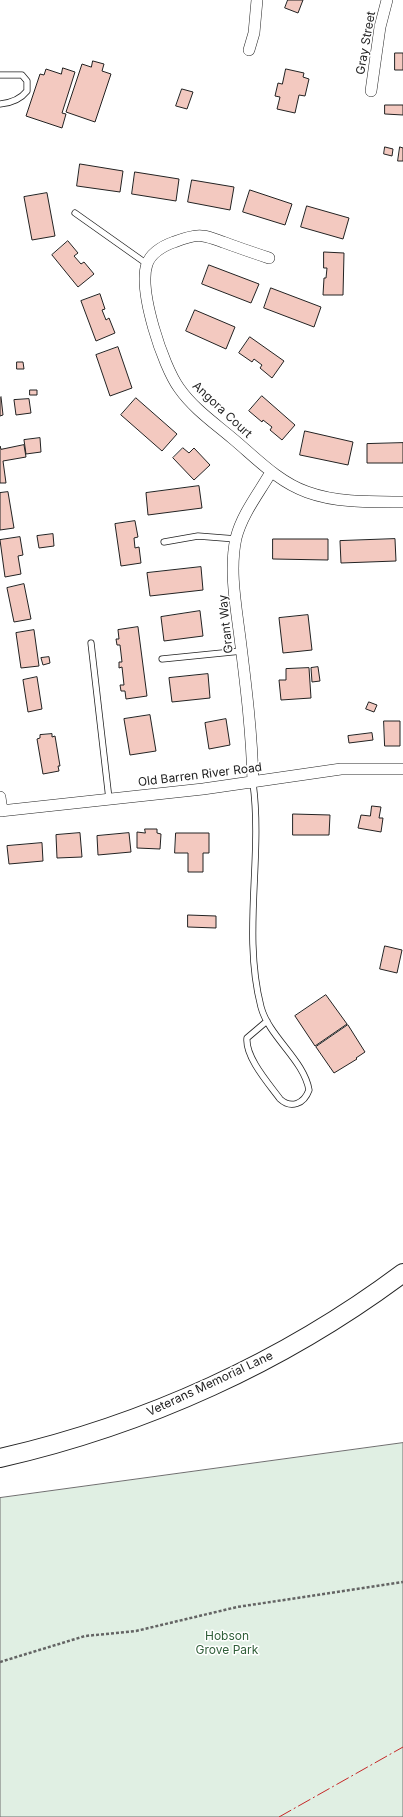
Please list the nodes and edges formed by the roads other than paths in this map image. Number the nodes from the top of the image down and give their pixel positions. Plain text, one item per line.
1 (257, 0) edge
2 (387, 0) edge
3 (249, 50) dead end
4 (0, 75) edge
5 (371, 91) dead end
6 (0, 104) edge
7 (75, 213) dead end
8 (269, 258) dead end
9 (147, 264) junction
10 (272, 472) junction
11 (403, 502) edge
12 (236, 539) junction
13 (164, 542) dead end
14 (91, 642) dead end
15 (242, 651) junction
16 (162, 659) dead end
17 (403, 769) edge
18 (253, 783) junction
19 (0, 797) edge
20 (109, 799) junction
21 (1, 811) edge
22 (267, 1021) junction
23 (403, 1273) edge
24 (0, 1458) edge

1 - 3 street
2 - 5 street, Gray Street
4 - 6 lane
7 - 9 lane
8 - 9 street
9 - 10 street, Angora Court
10 - 11 street, Angora Court
10 - 12 street, Grant Way
12 - 13 lane
12 - 15 street, Grant Way
14 - 20 lane
15 - 16 lane
15 - 18 street, Grant Way
17 - 18 street, Old Barren River Road
18 - 20 street, Old Barren River Road
18 - 22 lane
19 - 21 street
20 - 21 street, Old Barren River Road
22 - 22 lane
23 - 24 main road, Veterans Memorial Lane

